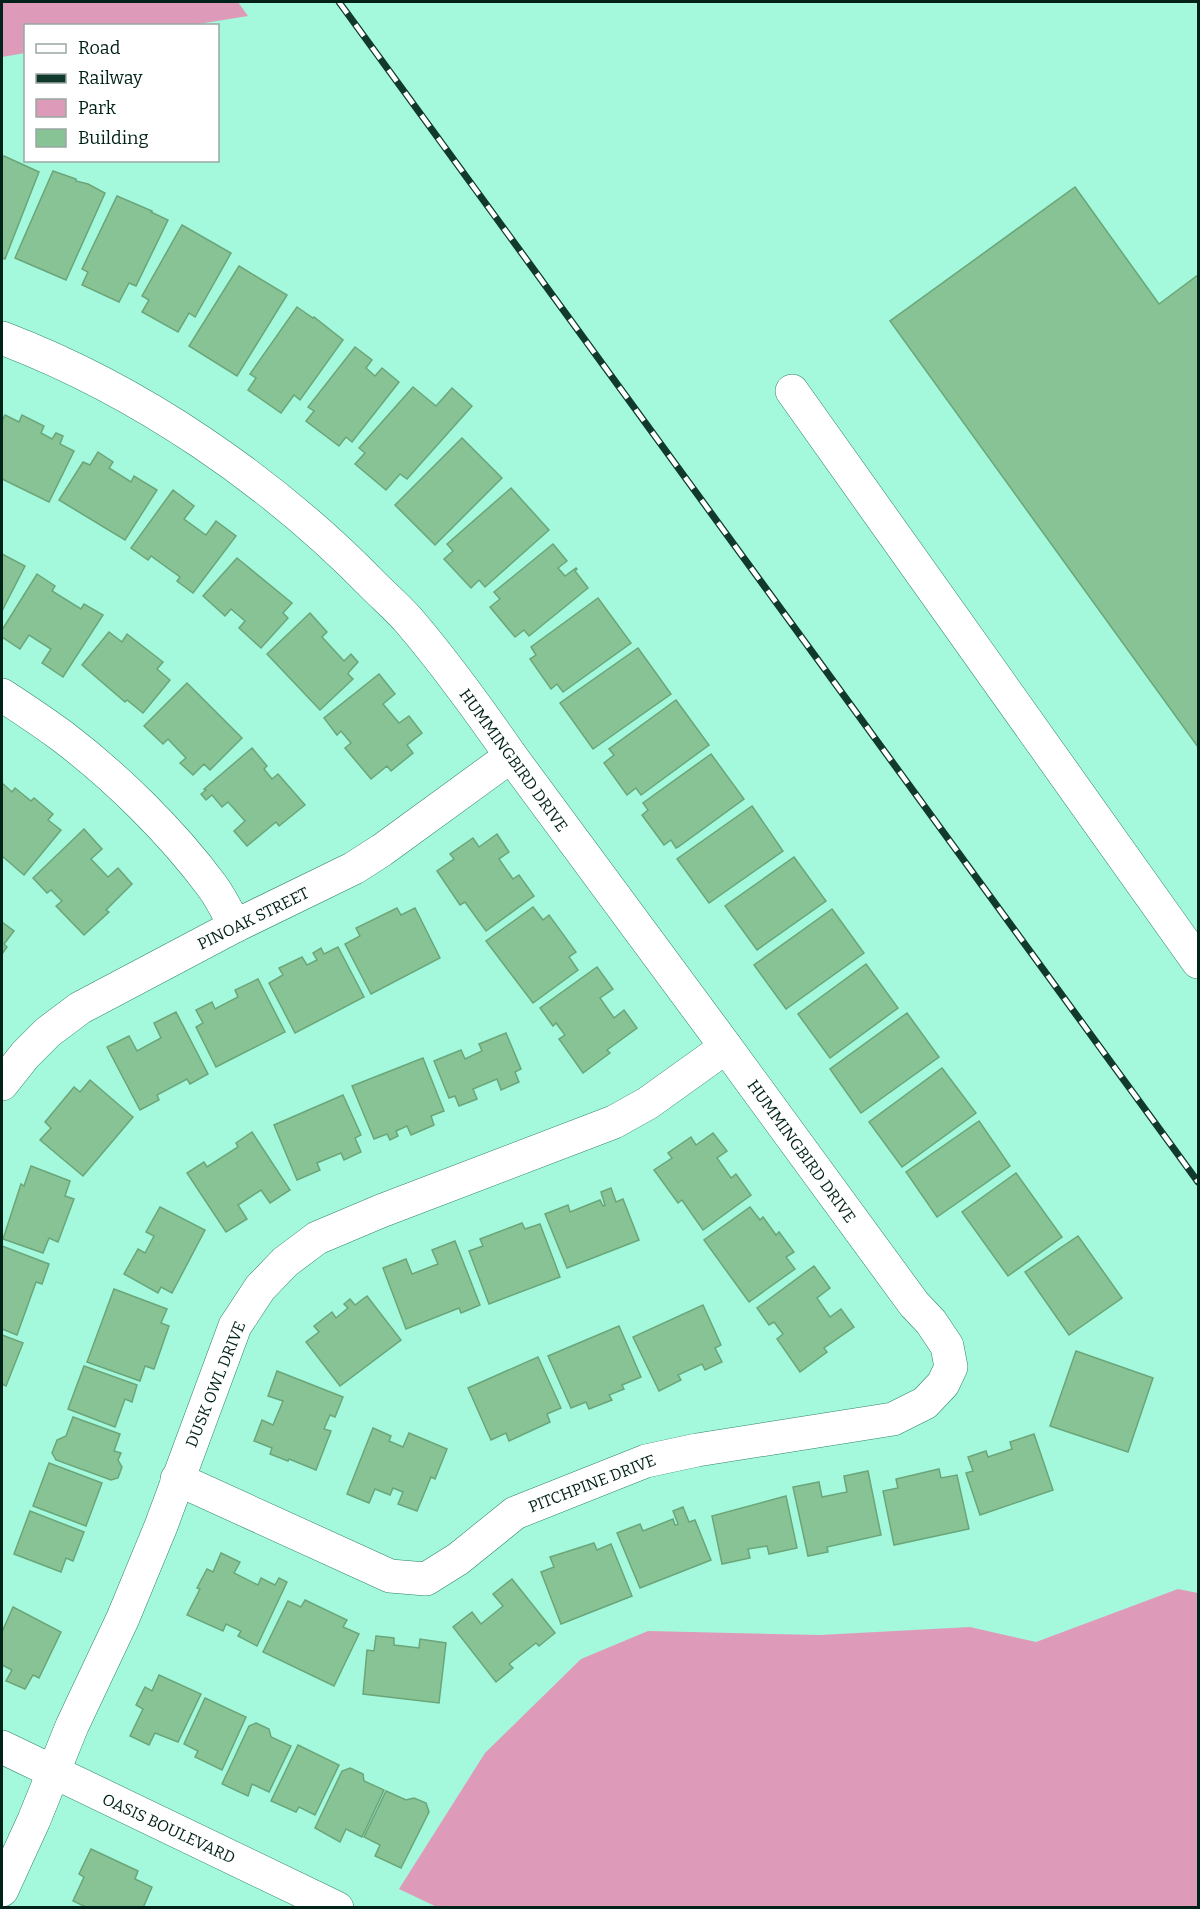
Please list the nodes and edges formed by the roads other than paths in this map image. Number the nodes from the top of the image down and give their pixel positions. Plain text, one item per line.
1 (2, 338) edge
2 (792, 391) dead end
3 (2, 695) edge
4 (511, 756) junction
5 (235, 926) junction
6 (1198, 962) edge
7 (726, 1047) junction
8 (2, 1084) edge
9 (914, 1304) joint
10 (177, 1479) junction
11 (2, 1748) edge
12 (53, 1772) junction
13 (2, 1890) edge
14 (338, 1908) edge

1 - 4 street, HUMMINGBIRD DRIVE
2 - 6 street
3 - 5 street
4 - 5 street, PINOAK STREET
4 - 7 street, HUMMINGBIRD DRIVE
5 - 8 street, PINOAK STREET
7 - 9 street, HUMMINGBIRD DRIVE
7 - 10 street, DUSK OWL DRIVE
9 - 10 street, PITCHPINE DRIVE
10 - 12 street, DUSK OWL DRIVE
11 - 12 street, OASIS BOULEVARD
12 - 13 street, DUSK OWL DRIVE
12 - 14 street, OASIS BOULEVARD

